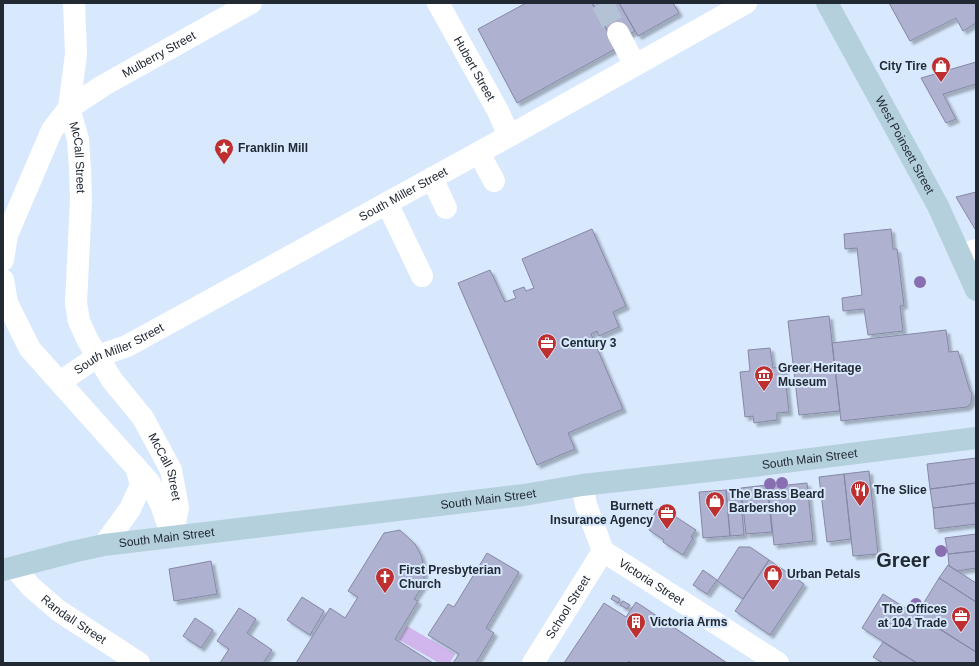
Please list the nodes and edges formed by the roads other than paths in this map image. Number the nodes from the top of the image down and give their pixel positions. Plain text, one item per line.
1 (74, 3) edge
2 (251, 3) edge
3 (438, 3) edge
4 (746, 3) edge
5 (826, 3) edge
6 (618, 33) tunnel mouth
7 (635, 65) junction
8 (69, 108) junction
9 (509, 136) junction
10 (479, 152) junction
11 (432, 178) junction
12 (494, 181) dead end
13 (387, 203) junction
14 (446, 208) dead end
15 (968, 253) edge
16 (3, 260) edge
17 (422, 276) dead end
18 (3, 280) edge
19 (976, 290) edge
20 (98, 356) junction
21 (60, 382) junction
22 (976, 438) edge
23 (136, 467) junction
24 (582, 485) junction
25 (172, 537) junction
26 (104, 545) junction
27 (603, 550) junction
28 (9, 568) edge
29 (139, 663) edge
30 (533, 663) edge
31 (778, 663) edge

1 - 8 street, McCall Street
2 - 8 street, Mulberry Street
3 - 9 street, Hubert Street
4 - 7 street, South Miller Street
5 - 15 main road, West Poinsett Street
6 - 7 street
7 - 9 street, South Miller Street
8 - 16 street, McCall Street
8 - 20 street, McCall Street
9 - 10 street, South Miller Street
10 - 11 street, South Miller Street
10 - 12 street
11 - 13 street, South Miller Street
11 - 14 street
13 - 17 street
13 - 20 street, South Miller Street
15 - 19 main road, West Poinsett Street
18 - 21 street, McCall Street
20 - 21 street, South Miller Street
20 - 25 street, McCall Street
21 - 23 street, McCall Street
22 - 24 main road, South Main Street
23 - 25 street, McCall Street
23 - 26 street
24 - 25 main road, South Main Street
24 - 27 street
25 - 26 main road, South Main Street
26 - 28 main road, South Main Street
27 - 30 street, School Street
27 - 31 street, Victoria Street
28 - 29 street, Randall Street

